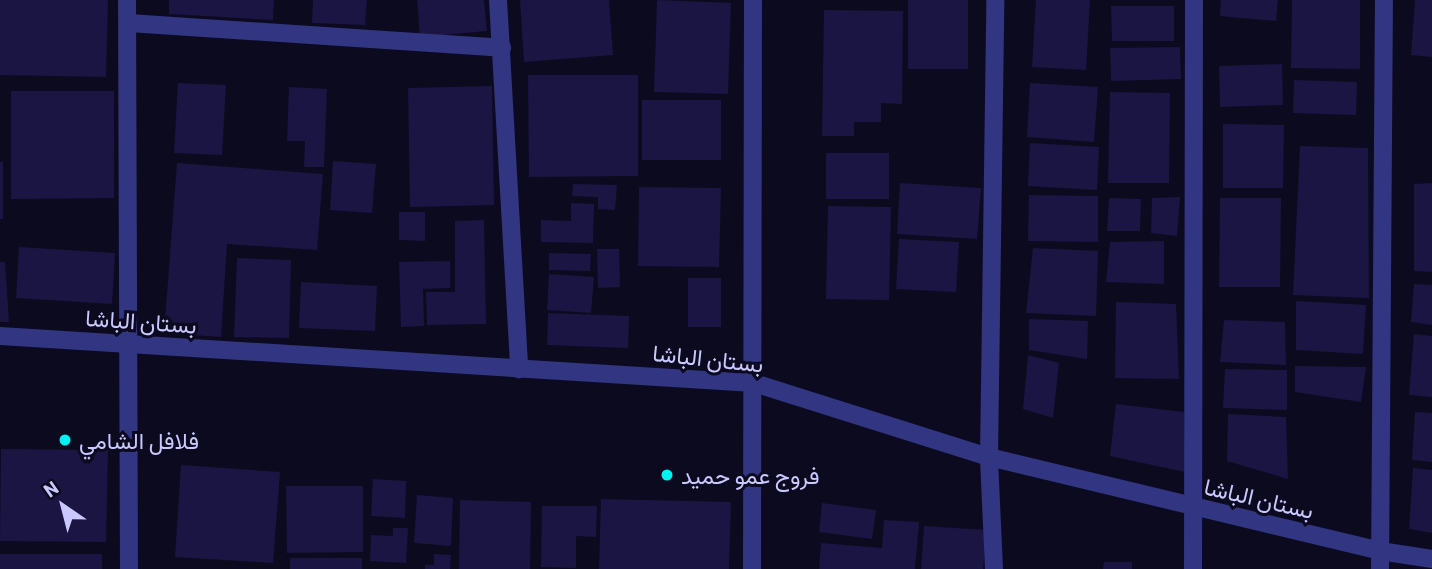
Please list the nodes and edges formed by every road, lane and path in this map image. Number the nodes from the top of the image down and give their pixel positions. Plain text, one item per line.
1 (127, 0) edge
2 (498, 0) edge
3 (753, 0) edge
4 (995, 0) edge
5 (1195, 0) edge
6 (1384, 0) edge
7 (129, 23) junction
8 (502, 48) junction
9 (0, 337) edge
10 (127, 344) junction
11 (519, 369) junction
12 (754, 383) junction
13 (989, 457) junction
14 (1193, 508) junction
15 (1432, 559) edge
16 (1380, 560) edge
17 (129, 569) edge
18 (752, 569) edge
19 (994, 569) edge
20 (1193, 569) edge

1 - 7 street
2 - 8 street
3 - 12 street
4 - 13 street
5 - 14 street
6 - 16 street
7 - 8 street
7 - 10 street
8 - 11 street
9 - 10 street, بستان الباشا
10 - 11 street, بستان الباشا
10 - 17 street
11 - 12 street, بستان الباشا
12 - 13 street, بستان الباشا
12 - 18 street
13 - 14 street, بستان الباشا
13 - 19 street
14 - 16 street, بستان الباشا
14 - 20 street
15 - 16 street, بستان الباشا

